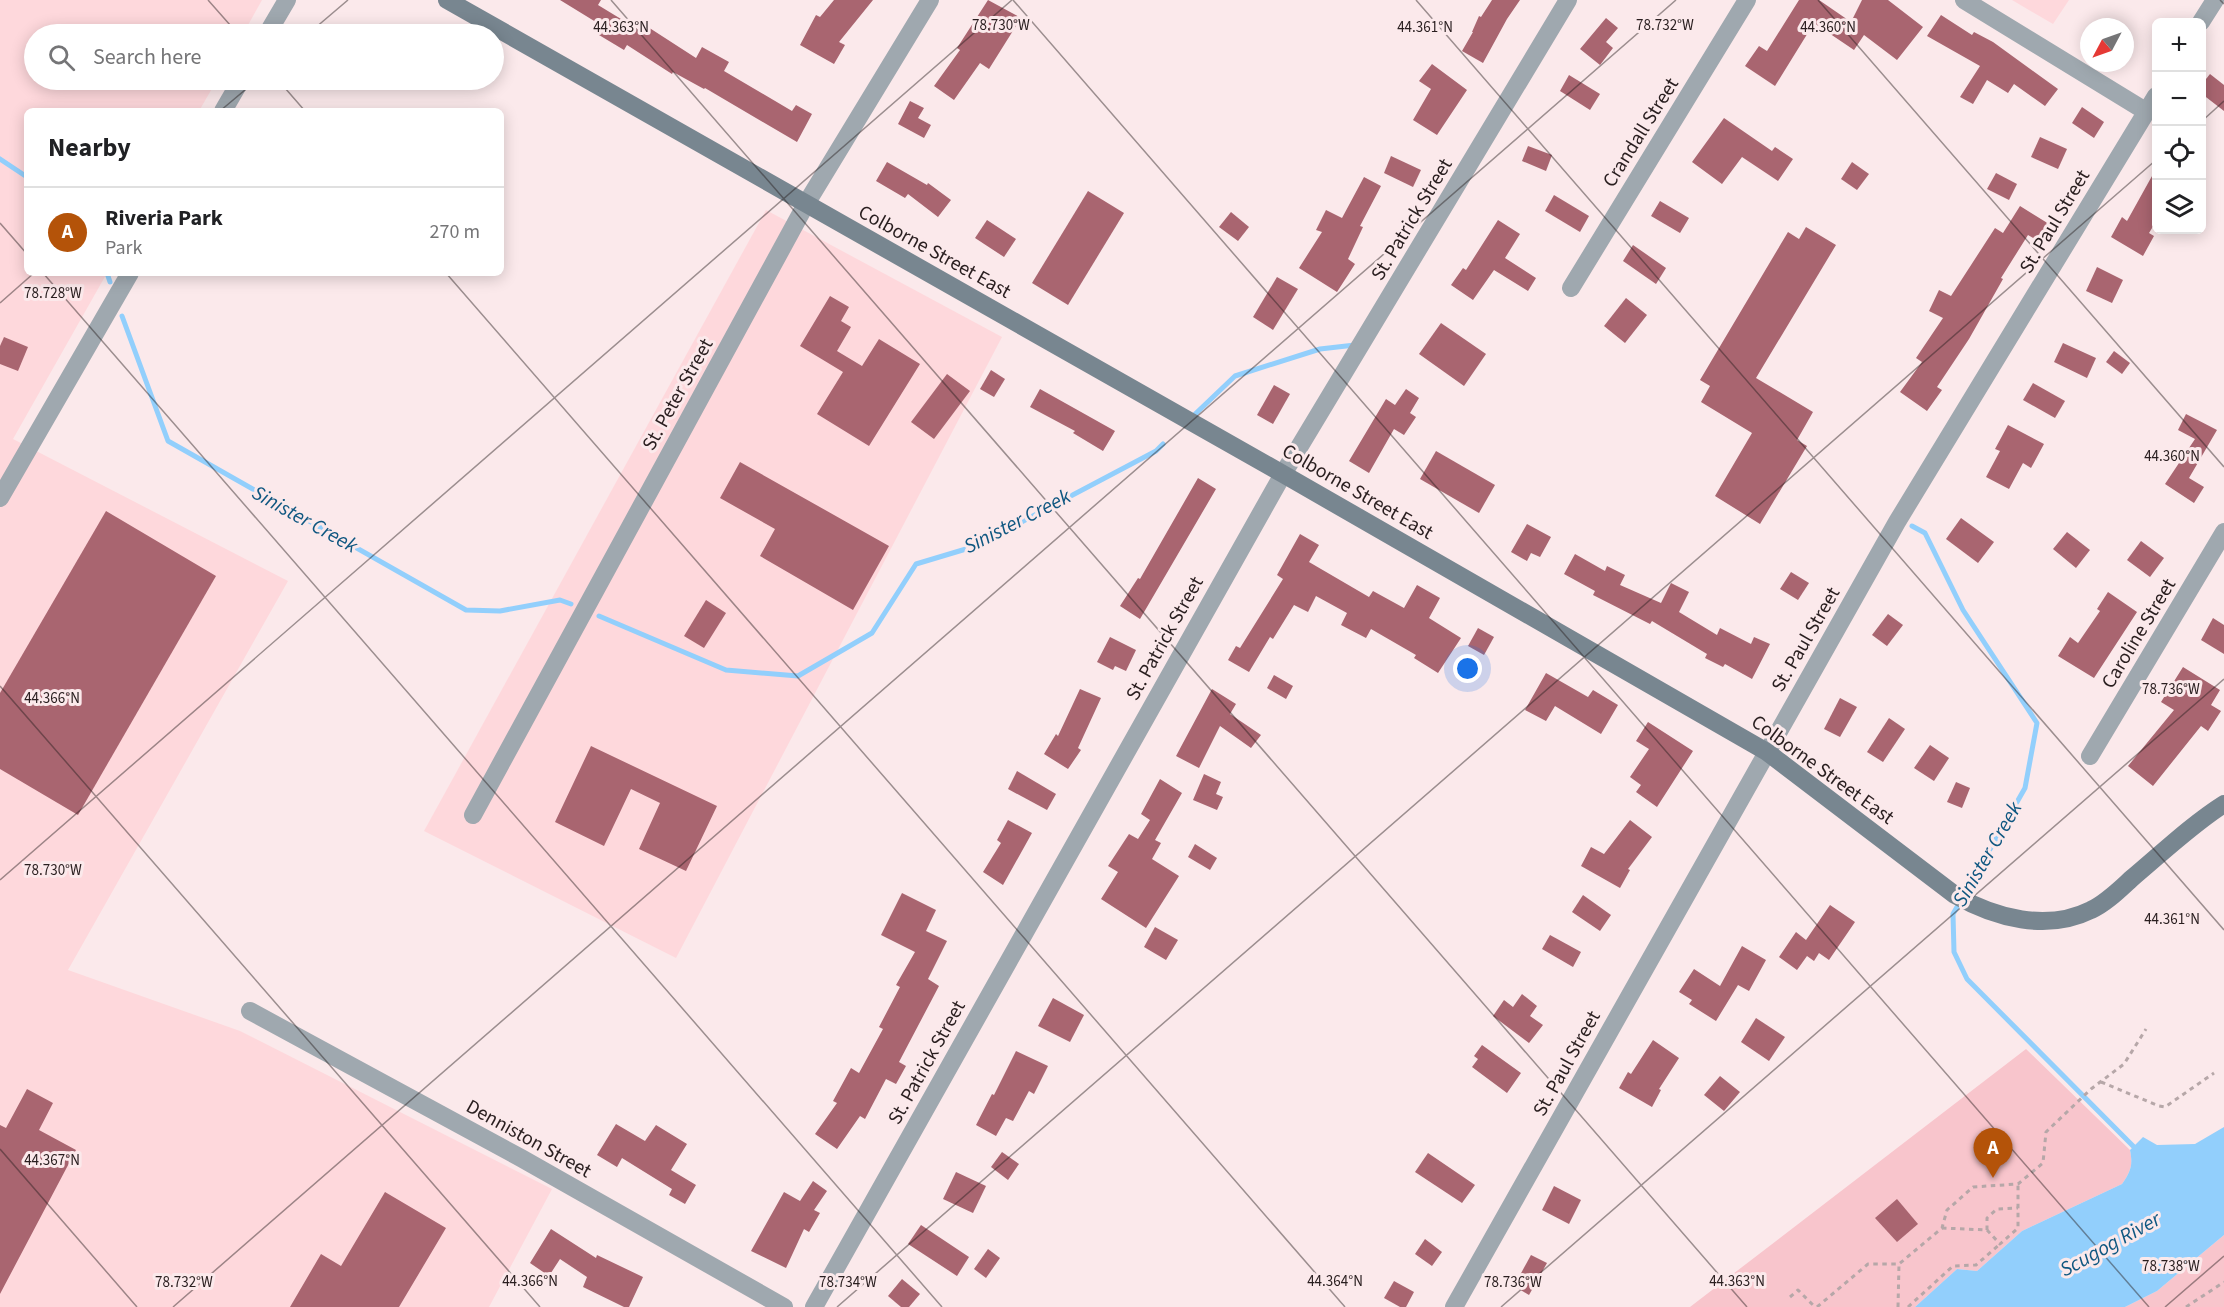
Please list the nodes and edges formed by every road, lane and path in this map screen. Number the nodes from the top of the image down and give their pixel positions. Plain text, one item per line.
1 (287, 0) edge
2 (447, 0) edge
3 (1568, 0) edge
4 (1747, 0) edge
5 (1965, 0) edge
6 (2215, 0) edge
7 (928, 1) edge
8 (2204, 18) edge
9 (273, 24) edge
10 (489, 24) edge
11 (504, 32) edge
12 (235, 90) edge
13 (2152, 104) edge
14 (225, 108) edge
15 (2147, 112) junction
16 (806, 204) junction
17 (128, 276) edge
18 (1571, 288) dead end
19 (1283, 474) junction
20 (0, 498) edge
21 (2224, 532) edge
22 (1767, 752) junction
23 (2090, 756) dead end
24 (2224, 804) edge
25 (473, 815) dead end
26 (250, 1011) dead end
27 (2146, 1029) dead end
28 (2214, 1072) dead end
29 (2101, 1082) junction
30 (2018, 1184) junction
31 (2018, 1208) junction
32 (1942, 1228) junction
33 (1987, 1230) junction
34 (2000, 1244) junction
35 (1899, 1264) junction
36 (2224, 1282) edge
37 (1790, 1297) dead end
38 (784, 1307) edge
39 (814, 1307) edge
40 (1454, 1307) edge
41 (1816, 1307) edge
42 (1898, 1307) edge
43 (1908, 1307) edge
44 (2186, 1307) edge

1 - 9 street
2 - 10 main road, Colborne Street East
3 - 19 street, St. Patrick Street
4 - 18 street, Crandall Street
5 - 15 street
6 - 8 street
7 - 16 street, St. Peter Street
11 - 16 main road, Colborne Street East
12 - 14 street
13 - 15 street, St. Paul Street
15 - 22 street, St. Paul Street
16 - 19 main road, Colborne Street East
16 - 25 street, St. Peter Street
17 - 20 street
19 - 22 main road, Colborne Street East
19 - 39 street, St. Patrick Street
21 - 23 street, Caroline Street
22 - 24 main road, Colborne Street East
22 - 40 street, St. Paul Street
26 - 38 street, Denniston Street
27 - 29 path
28 - 29 path
29 - 30 path
30 - 31 path
30 - 32 path
31 - 33 path
31 - 34 path
32 - 33 path
32 - 35 path
33 - 34 path
34 - 43 path
35 - 41 path
35 - 42 path
36 - 44 path
37 - 41 path

